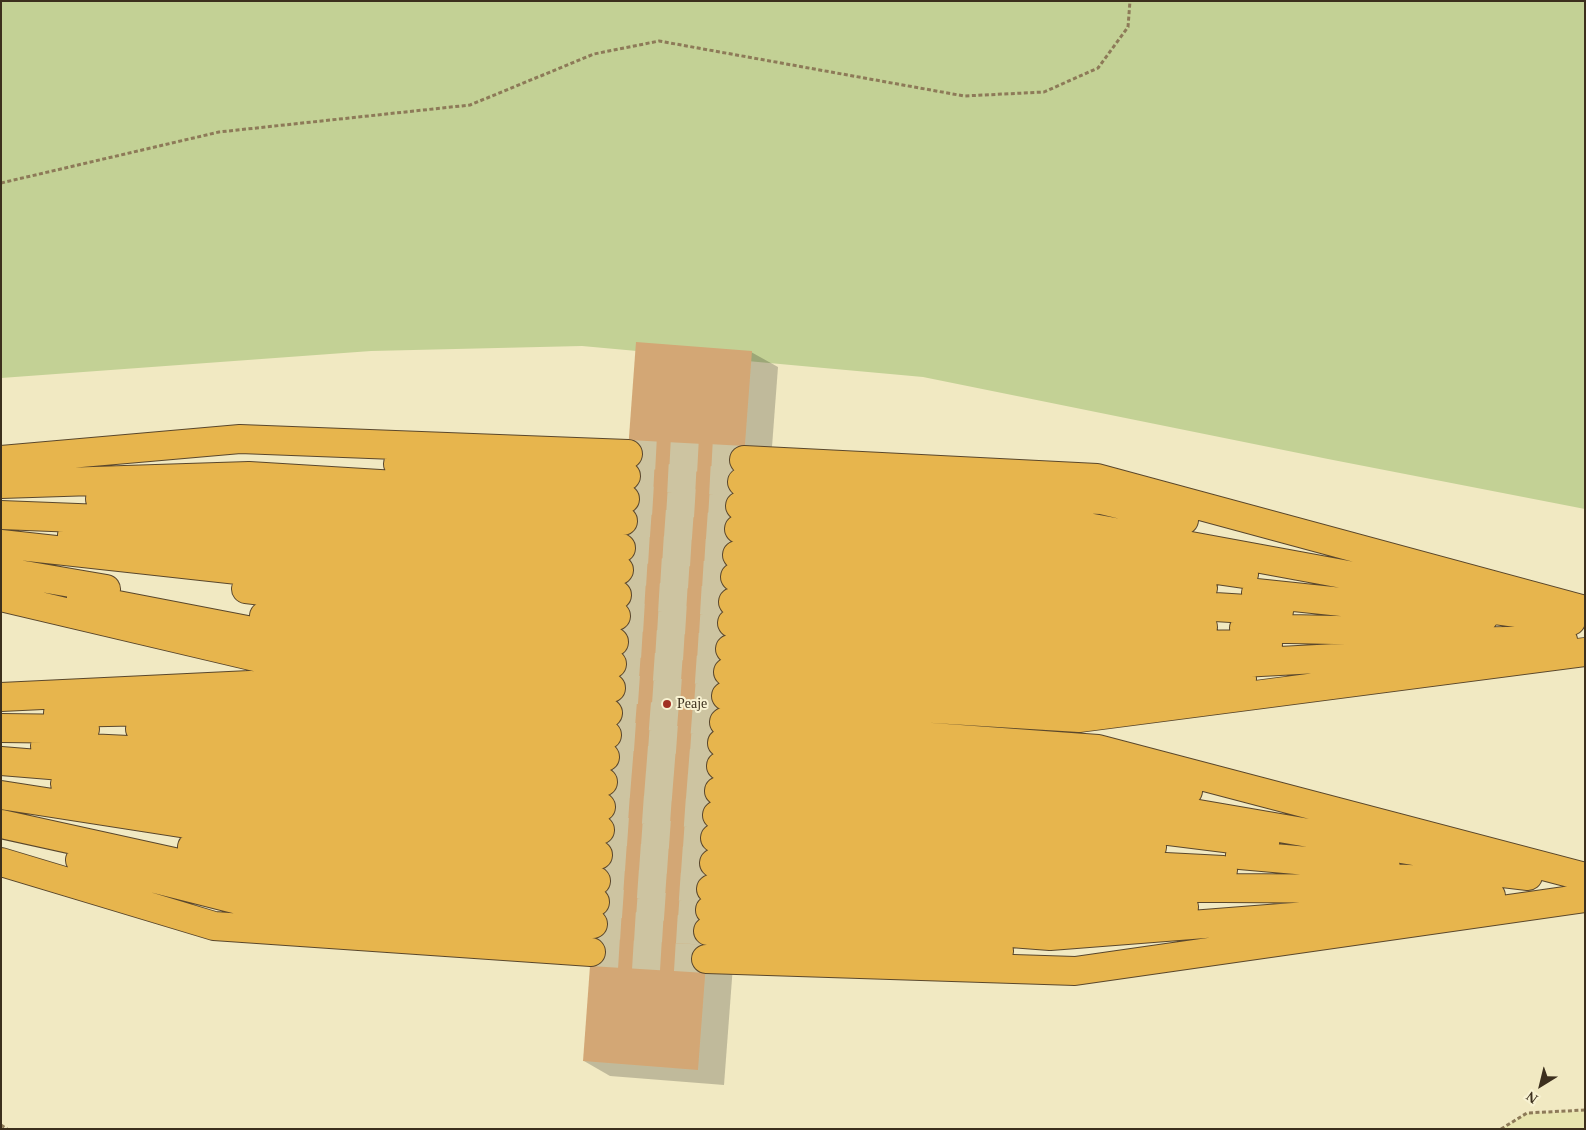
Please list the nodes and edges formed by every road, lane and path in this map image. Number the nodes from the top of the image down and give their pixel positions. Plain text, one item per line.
1 (1130, 1) edge
2 (1, 183) edge
3 (1, 460) edge
4 (1, 472) edge
5 (1, 484) edge
6 (1, 499) edge
7 (1, 515) edge
8 (1, 530) edge
9 (1, 544) edge
10 (1, 555) edge
11 (1, 571) edge
12 (1, 582) edge
13 (1, 597) edge
14 (1585, 610) edge
15 (1585, 614) edge
16 (1585, 619) edge
17 (1585, 623) edge
18 (1585, 628) edge
19 (1585, 631) edge
20 (1585, 636) edge
21 (1585, 640) edge
22 (1585, 646) edge
23 (1585, 652) edge
24 (610, 688) junction
25 (726, 696) junction
26 (1, 697) edge
27 (1, 714) edge
28 (1, 728) edge
29 (1, 744) edge
30 (1, 761) edge
31 (1, 777) edge
32 (1, 795) edge
33 (1, 811) edge
34 (1, 824) edge
35 (1, 840) edge
36 (1, 862) edge
37 (1585, 888) edge
38 (591, 952) tunnel mouth
39 (706, 959) tunnel mouth
40 (1585, 1110) edge
41 (1, 1125) edge
42 (7, 1129) edge
43 (1501, 1129) edge

1 - 2 path
3 - 24 highway
4 - 24 highway
5 - 24 highway
6 - 24 highway
7 - 24 highway
8 - 24 highway
9 - 24 highway
10 - 24 highway
11 - 24 highway
12 - 24 highway
13 - 24 highway
14 - 25 highway
15 - 25 highway
16 - 25 highway
17 - 25 highway
18 - 25 highway
19 - 25 highway
20 - 25 highway
21 - 25 highway
22 - 25 highway
23 - 25 highway
24 - 26 highway
24 - 27 highway
24 - 28 highway
24 - 29 highway
24 - 30 highway
24 - 31 highway
24 - 32 highway
24 - 33 highway
24 - 34 highway
24 - 35 highway
25 - 37 highway
25 - 37 highway
25 - 37 highway
25 - 37 highway
25 - 37 highway
36 - 38 highway
37 - 39 highway
40 - 43 path
41 - 42 path

